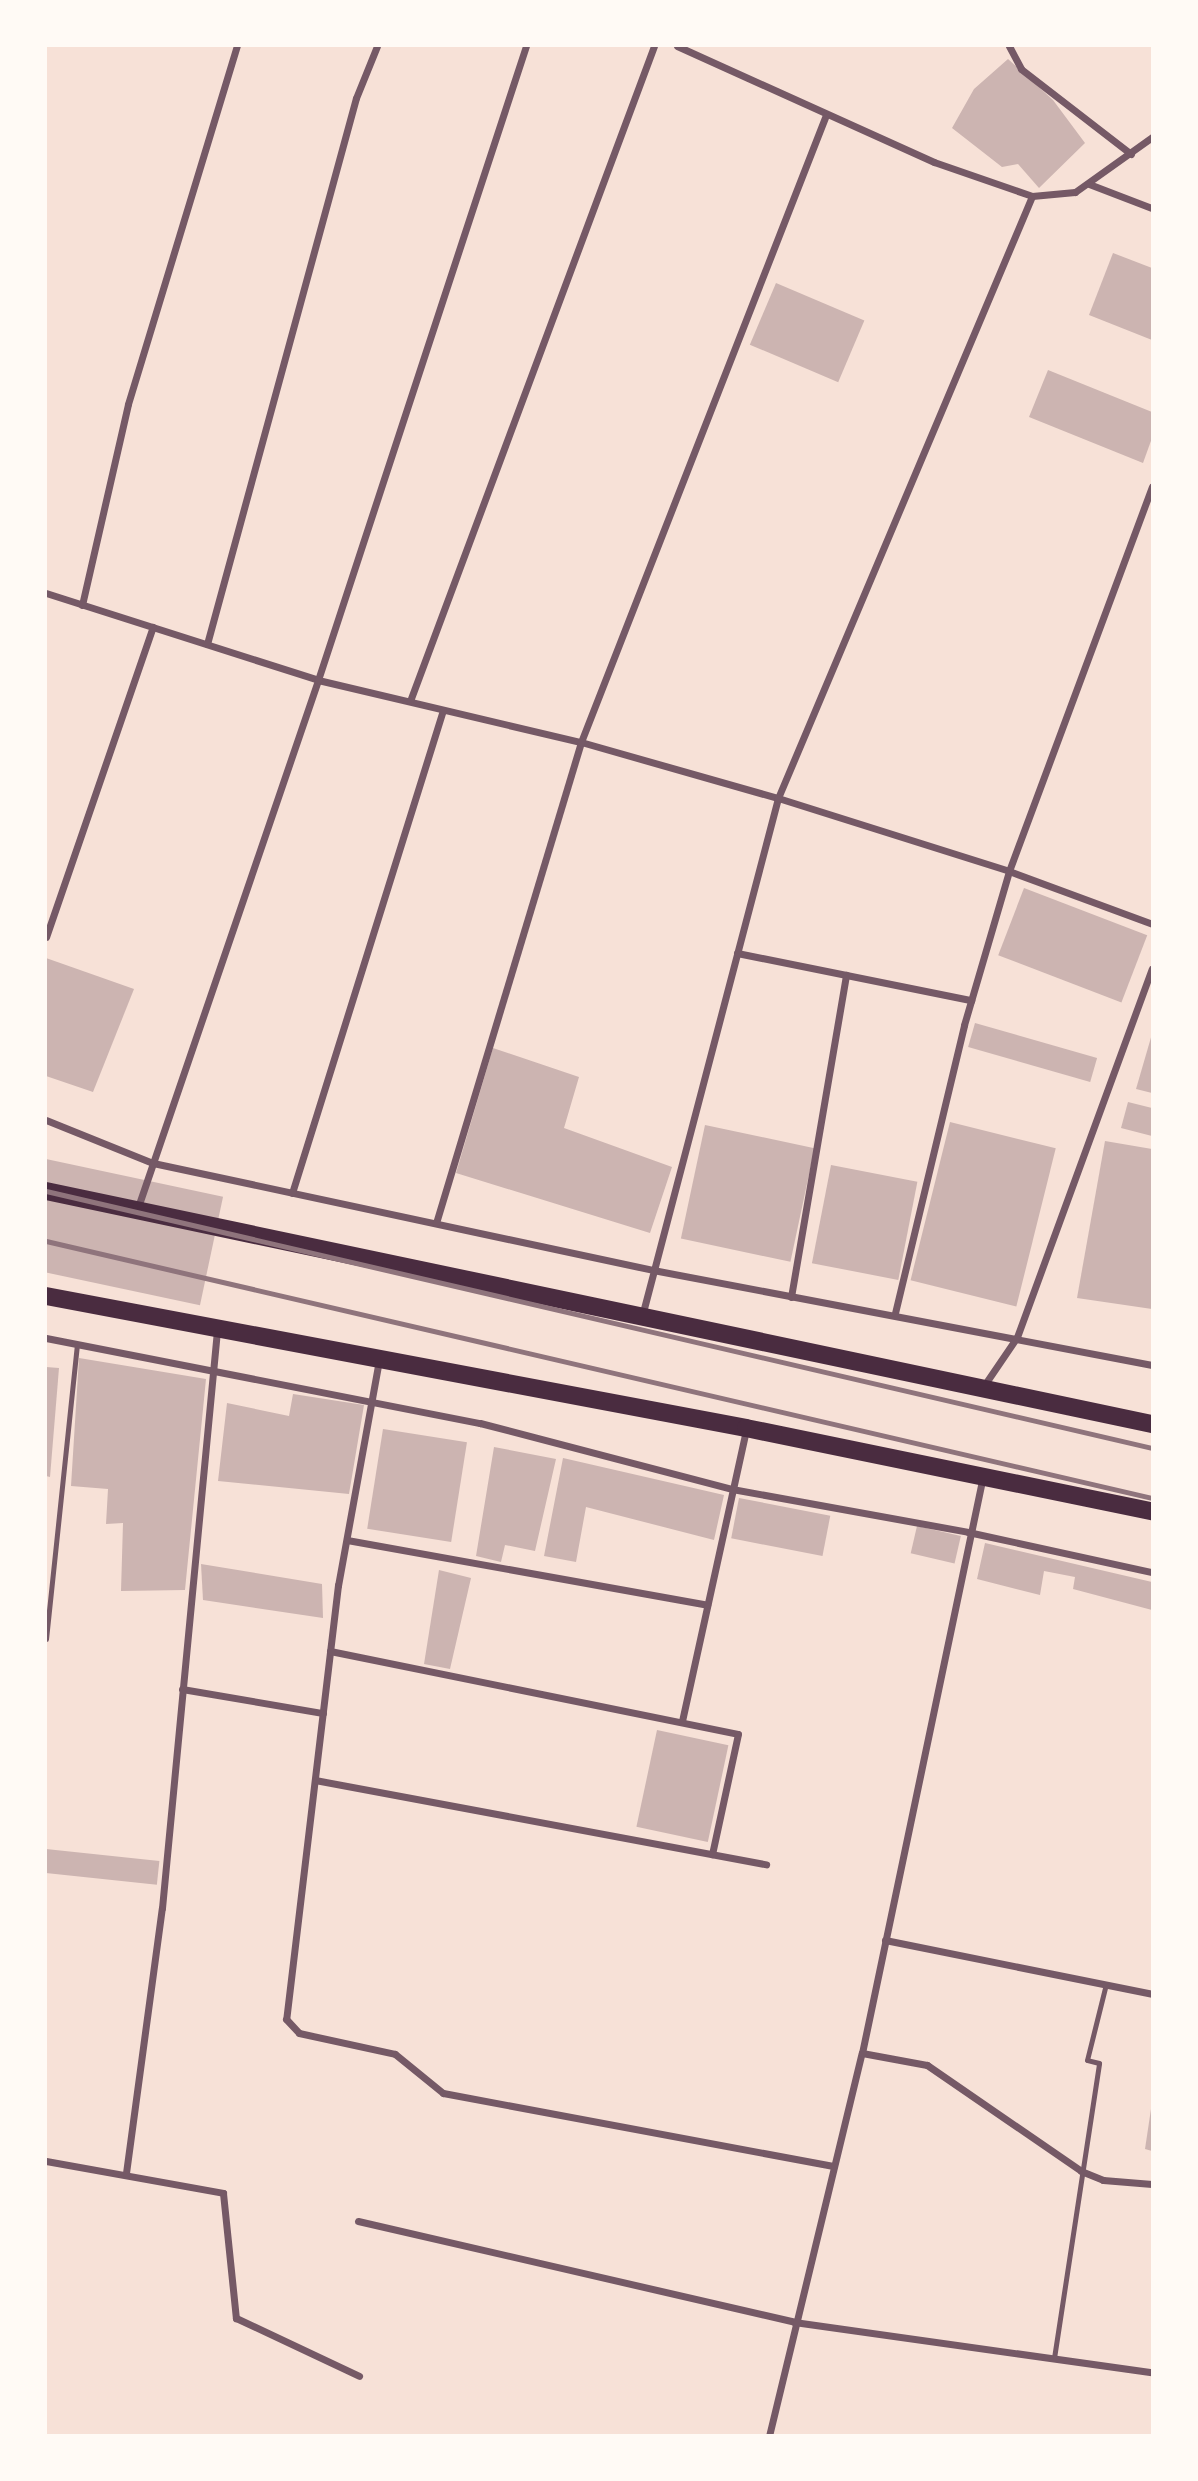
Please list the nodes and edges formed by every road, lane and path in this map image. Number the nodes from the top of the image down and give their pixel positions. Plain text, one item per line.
1 (237, 46) edge
2 (377, 46) edge
3 (526, 46) edge
4 (654, 46) edge
5 (677, 46) edge
6 (1009, 46) edge
7 (826, 115) junction
8 (1153, 137) edge
9 (1131, 154) junction
10 (1089, 184) junction
11 (1032, 196) junction
12 (1153, 208) edge
13 (1153, 487) edge
14 (46, 593) edge
15 (82, 604) junction
16 (153, 627) junction
17 (208, 644) junction
18 (318, 680) junction
19 (410, 701) junction
20 (443, 710) junction
21 (581, 742) junction
22 (778, 798) junction
23 (1009, 872) junction
24 (1153, 924) edge
25 (46, 937) edge
26 (737, 953) junction
27 (1153, 969) edge
28 (846, 975) junction
29 (971, 1000) junction
30 (46, 1120) edge
31 (153, 1164) junction
32 (46, 1191) edge
33 (292, 1193) junction
34 (137, 1210) junction
35 (436, 1223) junction
36 (653, 1270) junction
37 (46, 1296) edge
38 (792, 1297) junction
39 (895, 1313) junction
40 (642, 1316) junction
41 (217, 1329) junction
42 (1017, 1337) junction
43 (46, 1338) edge
44 (77, 1344) junction
45 (379, 1360) junction
46 (1153, 1366) edge
47 (214, 1371) junction
48 (983, 1387) junction
49 (373, 1402) junction
50 (1153, 1424) edge
51 (746, 1428) junction
52 (983, 1476) junction
53 (732, 1489) junction
54 (1153, 1511) edge
55 (968, 1531) junction
56 (347, 1540) junction
57 (1153, 1572) edge
58 (707, 1605) junction
59 (47, 1617) edge
60 (46, 1639) edge
61 (330, 1651) junction
62 (182, 1689) junction
63 (323, 1713) junction
64 (682, 1721) junction
65 (315, 1780) junction
66 (712, 1854) junction
67 (766, 1864) dead end
68 (884, 1940) junction
69 (1106, 1984) junction
70 (1153, 1994) edge
71 (862, 2053) junction
72 (46, 2161) edge
73 (833, 2166) junction
74 (1081, 2171) junction
75 (126, 2173) junction
76 (1153, 2184) edge
77 (358, 2221) dead end
78 (794, 2322) junction
79 (1054, 2358) junction
80 (1153, 2372) edge
81 (359, 2376) dead end
82 (769, 2435) edge

1 - 15 street
2 - 17 street
3 - 18 street
4 - 19 street
5 - 7 street
6 - 9 street
7 - 11 street
7 - 21 street
8 - 9 street
9 - 10 street
10 - 11 street
10 - 12 street
11 - 22 street
13 - 23 street
14 - 15 street
15 - 16 street
16 - 17 street
16 - 25 street
17 - 18 street
18 - 19 street
18 - 31 street
19 - 20 street
20 - 21 street
20 - 33 street
21 - 22 street
21 - 35 street
22 - 23 street
22 - 26 street
23 - 24 street
23 - 29 street
26 - 28 street
26 - 36 street
27 - 42 street
28 - 29 street
28 - 38 street
29 - 39 street
30 - 31 street
31 - 33 street
31 - 34 street
32 - 34 main road
33 - 35 street
34 - 40 main road
35 - 36 street
36 - 38 street
36 - 40 street
37 - 41 main road
38 - 39 street
39 - 42 street
40 - 48 main road
41 - 45 main road
41 - 47 street
42 - 46 street
42 - 48 street
43 - 44 street
44 - 47 street
44 - 59 lane
45 - 49 street
45 - 51 main road
47 - 49 street
47 - 62 street
48 - 50 main road
49 - 53 street
49 - 56 street
51 - 52 main road
51 - 53 street
52 - 54 main road
52 - 55 street
53 - 55 street
53 - 58 street
55 - 57 street
55 - 68 street
56 - 58 street
56 - 61 street
58 - 64 street
59 - 60 lane
61 - 63 street
61 - 64 street
62 - 63 street
62 - 75 street
63 - 65 street
64 - 66 street
65 - 66 street
65 - 73 street
66 - 67 street
68 - 69 street
68 - 71 street
69 - 70 street
69 - 74 lane
71 - 73 street
71 - 74 street
72 - 75 street
73 - 78 street
74 - 76 street
74 - 79 lane
75 - 81 street
77 - 78 street
78 - 79 street
78 - 82 street
79 - 80 street

